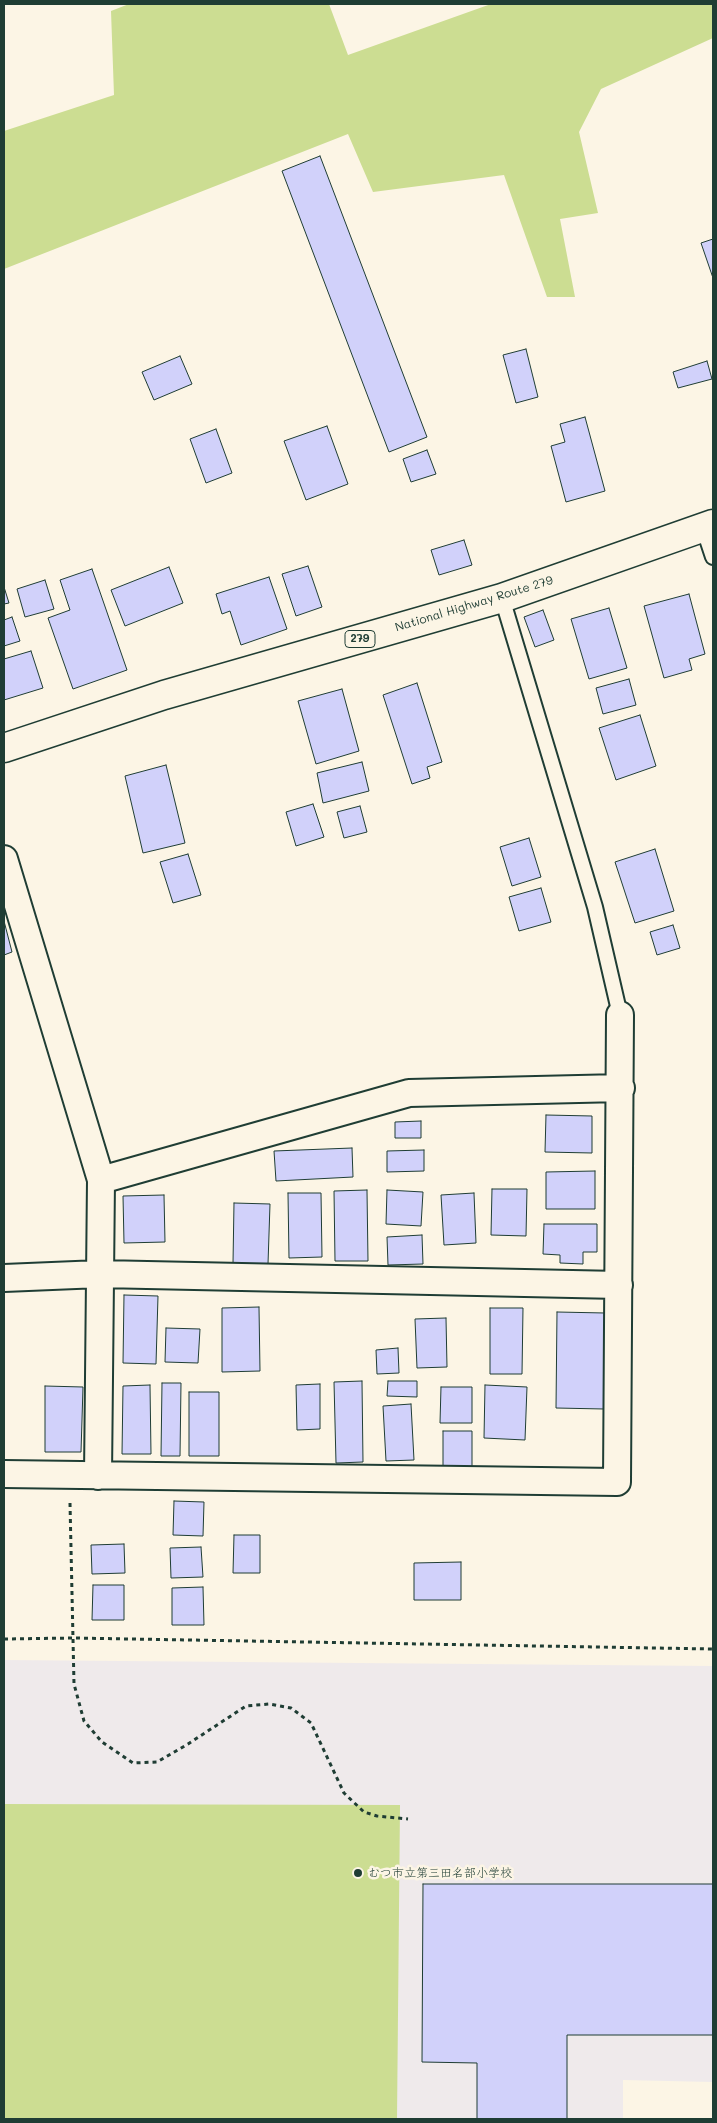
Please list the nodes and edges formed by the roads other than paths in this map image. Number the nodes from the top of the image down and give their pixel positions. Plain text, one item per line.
1 (708, 526) edge
2 (713, 557) edge
3 (502, 598) junction
4 (4, 748) edge
5 (4, 859) edge
6 (620, 1015) joint
7 (621, 1088) junction
8 (101, 1180) junction
9 (100, 1274) junction
10 (4, 1278) edge
11 (619, 1285) junction
12 (4, 1474) edge
13 (98, 1476) junction

1 - 2 lane
1 - 3 highway, National Highway Route 279 / 279
3 - 4 highway, National Highway Route 279 / 279
3 - 6 lane
5 - 8 street
6 - 7 street
7 - 8 street
7 - 11 street
8 - 9 street
9 - 10 street
9 - 11 street
9 - 13 street
11 - 13 street
12 - 13 street

